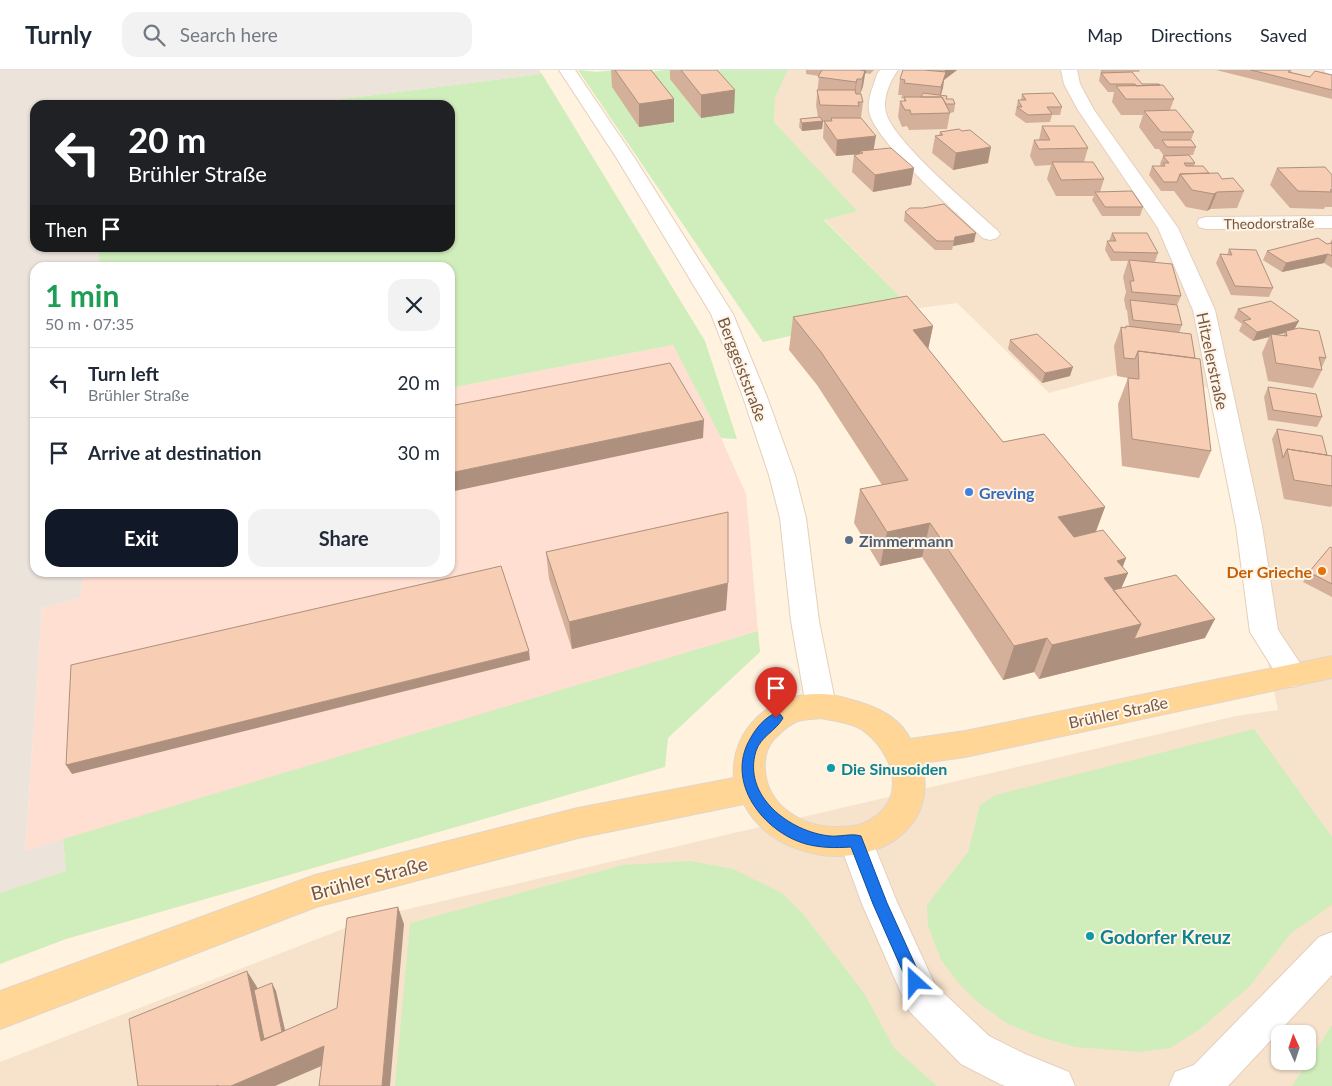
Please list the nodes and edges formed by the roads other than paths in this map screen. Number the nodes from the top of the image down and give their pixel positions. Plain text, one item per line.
1 (567, 70) edge
2 (890, 70) edge
3 (1069, 70) edge
4 (1332, 222) edge
5 (1206, 223) dead end
6 (990, 234) dead end
7 (1332, 667) edge
8 (1293, 675) junction
9 (821, 706) junction
10 (904, 753) junction
11 (751, 788) junction
12 (856, 841) junction
13 (1332, 950) edge
14 (0, 1010) edge
15 (1055, 1086) edge
16 (1189, 1086) edge

1 - 9 street, Berggeiststraße
2 - 6 street
3 - 8 street, Hitzelerstraße
4 - 5 street, Theodorstraße
7 - 8 main road, Brühler Straße
8 - 10 main road, Brühler Straße
9 - 10 main road
9 - 11 main road
10 - 12 main road
11 - 12 main road
11 - 14 main road, Brühler Straße
12 - 15 street
13 - 16 street

